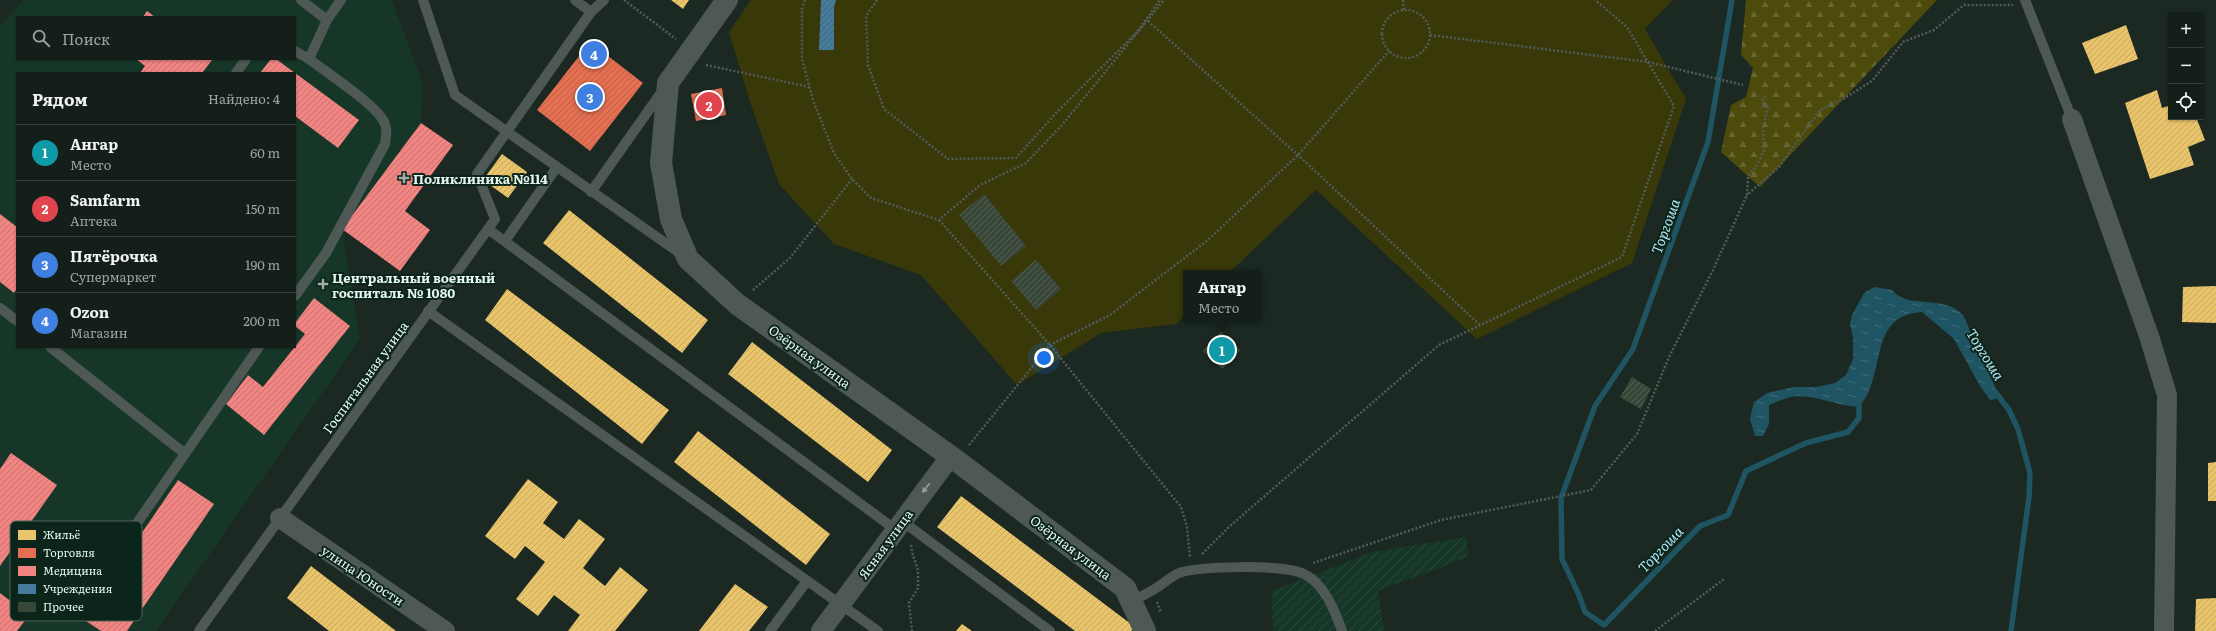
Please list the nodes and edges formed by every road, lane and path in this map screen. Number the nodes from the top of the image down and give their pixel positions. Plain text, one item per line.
1 (301, 0) edge
2 (341, 0) edge
3 (423, 0) edge
4 (575, 0) edge
5 (604, 0) edge
6 (624, 0) edge
7 (727, 0) edge
8 (805, 0) edge
9 (877, 0) edge
10 (1160, 0) edge
11 (1164, 0) edge
12 (1403, 0) edge
13 (1595, 0) edge
14 (2026, 3) edge
15 (1404, 10) junction
16 (591, 12) junction
17 (327, 20) junction
18 (1148, 21) junction
19 (1430, 35) junction
20 (678, 41) dead end
21 (1389, 51) junction
22 (296, 52) edge
23 (309, 59) junction
24 (245, 60) edge
25 (1648, 62) junction
26 (703, 64) dead end
27 (237, 72) edge
28 (668, 83) junction
29 (1743, 85) dead end
30 (809, 87) junction
31 (1766, 96) dead end
32 (2072, 119) joint
33 (506, 131) junction
34 (1298, 155) junction
35 (557, 167) junction
36 (852, 179) junction
37 (591, 192) junction
38 (1747, 195) junction
39 (939, 220) junction
40 (488, 229) junction
41 (505, 241) junction
42 (688, 259) junction
43 (296, 295) edge
44 (737, 304) junction
45 (0, 308) edge
46 (428, 311) junction
47 (16, 320) edge
48 (1480, 325) junction
49 (1050, 345) junction
50 (51, 348) edge
51 (258, 348) edge
52 (184, 453) junction
53 (957, 454) junction
54 (280, 518) junction
55 (138, 521) edge
56 (903, 526) junction
57 (1205, 550) dead end
58 (1192, 569) junction
59 (1290, 571) junction
60 (1724, 579) dead end
61 (807, 581) junction
62 (1132, 601) junction
63 (840, 605) junction
64 (199, 631) edge
65 (445, 631) edge
66 (770, 631) edge
67 (821, 631) edge
68 (878, 631) edge
69 (912, 631) edge
70 (1050, 631) edge
71 (1145, 631) edge
72 (1342, 631) edge
73 (1655, 631) edge
74 (2164, 631) edge

1 - 17 lane
2 - 17 lane
3 - 33 lane
4 - 16 lane
5 - 16 lane
6 - 20 path
7 - 28 street
8 - 30 path
9 - 10 path
11 - 18 path
12 - 15 path
13 - 25 path
14 - 32 lane
14 - 38 path
15 - 19 path
15 - 21 path
16 - 33 lane
17 - 23 lane
18 - 34 path
18 - 39 path
19 - 21 path
19 - 25 path
21 - 34 path
22 - 23 lane
23 - 43 lane
24 - 27 lane
25 - 29 path
25 - 48 path
26 - 30 path
28 - 37 lane
28 - 42 street, Озёрная улица
30 - 36 path
31 - 38 path
32 - 74 street
33 - 35 lane
33 - 40 lane, Госпитальная улица
34 - 48 path
34 - 49 path
35 - 37 lane
35 - 41 lane
36 - 39 path
36 - 44 path
37 - 42 lane
38 - 59 path
39 - 49 path
40 - 41 lane
40 - 46 lane, Госпитальная улица
41 - 56 lane
42 - 44 street, Озёрная улица
44 - 53 street, Озёрная улица
45 - 47 lane
46 - 54 lane, Госпитальная улица
46 - 61 lane
48 - 57 path
49 - 53 path
49 - 58 path
50 - 52 lane
51 - 52 lane
52 - 55 lane
53 -> 56 street, Ясная улица
53 - 62 street, Озёрная улица
54 - 64 lane, Госпитальная улица
54 - 65 street, улица Юности
56 - 63 street, Ясная улица
56 - 69 path
56 - 70 lane
58 - 59 lane
58 - 62 lane
59 - 72 lane
60 - 73 path
61 - 63 lane
61 - 66 lane
62 - 71 street, Озёрная улица
63 - 67 street, Ясная улица
63 - 68 lane

